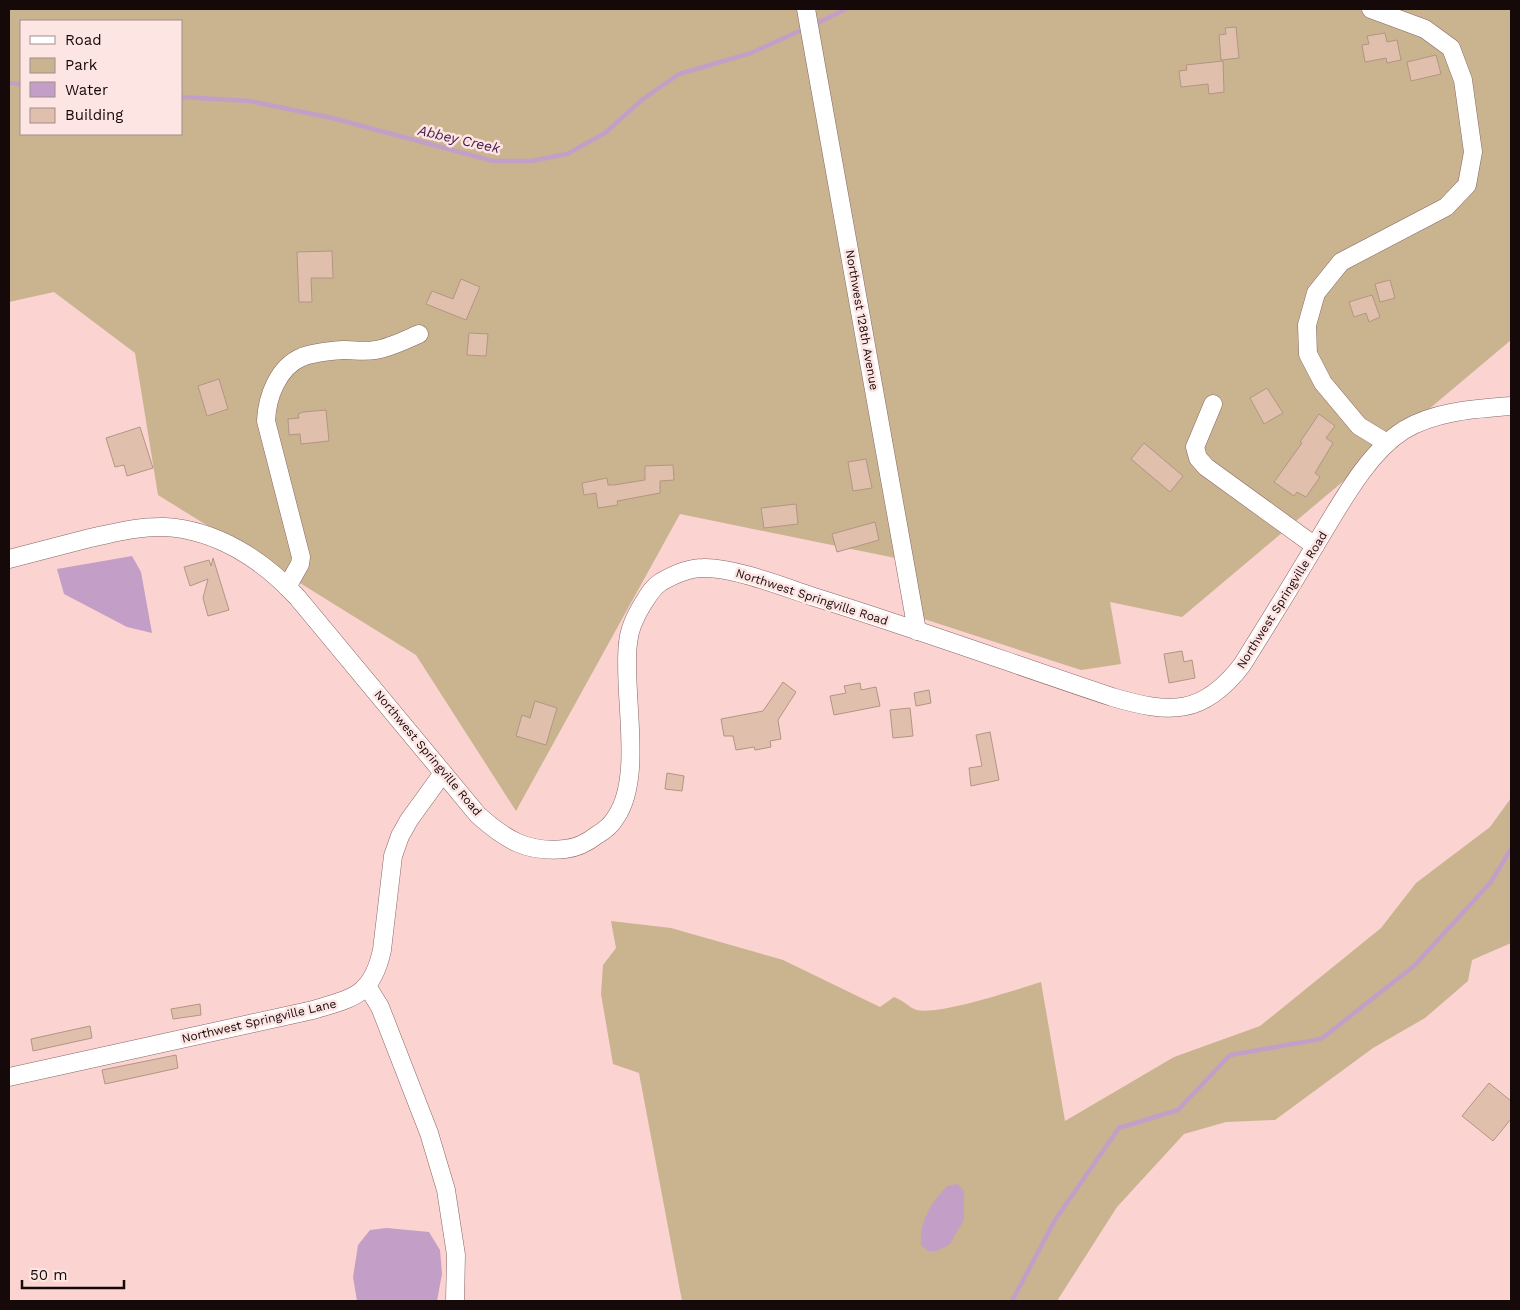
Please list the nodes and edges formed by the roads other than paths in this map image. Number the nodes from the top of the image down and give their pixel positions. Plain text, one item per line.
1 (806, 9) edge
2 (1371, 9) edge
3 (419, 334) dead end
4 (1213, 404) dead end
5 (1511, 406) edge
6 (1387, 443) junction
7 (1315, 546) junction
8 (9, 559) edge
9 (288, 587) junction
10 (917, 631) junction
11 (443, 773) junction
12 (367, 986) junction
13 (9, 1077) edge
14 (455, 1301) edge

1 - 10 street, Northwest 128th Avenue
2 - 6 street
3 - 9 street
4 - 7 street
5 - 6 street, Northwest Springville Road
6 - 7 street, Northwest Springville Road
7 - 10 street, Northwest Springville Road
8 - 9 street, Northwest Springville Road
9 - 11 street, Northwest Springville Road
10 - 11 street, Northwest Springville Road
11 - 12 street, Northwest Springville Lane
12 - 13 street, Northwest Springville Lane
12 - 14 street

